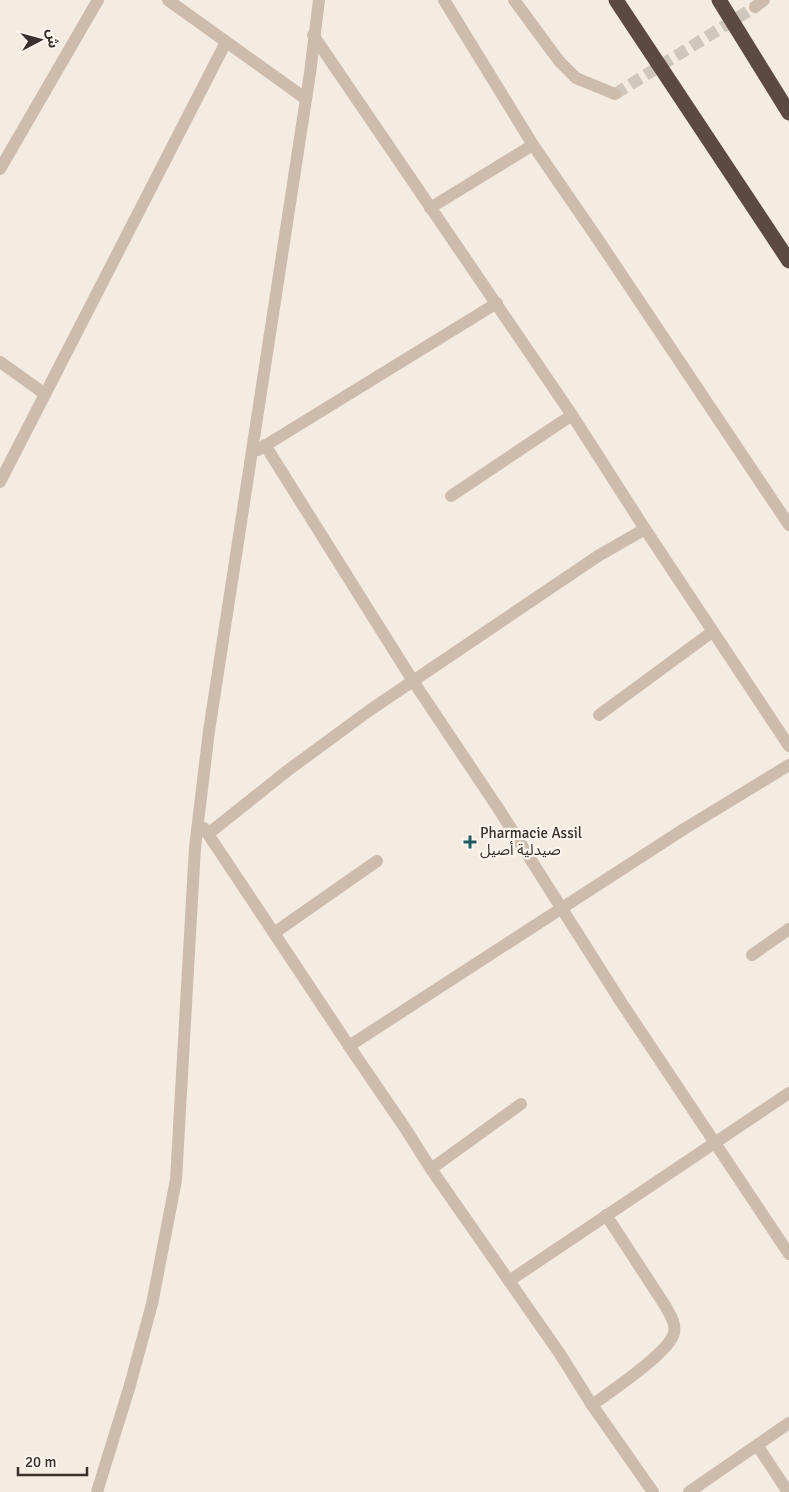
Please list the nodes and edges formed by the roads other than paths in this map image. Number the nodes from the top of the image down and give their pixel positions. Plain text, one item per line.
1 (98, 0) edge
2 (168, 0) edge
3 (318, 0) edge
4 (444, 0) edge
5 (514, 0) edge
6 (616, 0) edge
7 (720, 0) edge
8 (313, 35) junction
9 (226, 42) junction
10 (615, 94) dead end
11 (306, 99) junction
12 (789, 113) edge
13 (533, 145) junction
14 (0, 169) edge
15 (430, 208) junction
16 (789, 261) edge
17 (497, 303) junction
18 (0, 362) edge
19 (45, 394) junction
20 (572, 415) junction
21 (266, 445) junction
22 (250, 455) junction
23 (0, 482) edge
24 (451, 496) dead end
25 (789, 525) edge
26 (645, 529) junction
27 (712, 632) junction
28 (413, 681) junction
29 (599, 715) dead end
30 (789, 746) edge
31 (789, 765) edge
32 (199, 821) junction
33 (208, 834) junction
34 (377, 861) dead end
35 (562, 908) junction
36 (789, 929) edge
37 (274, 933) junction
38 (752, 955) dead end
39 (349, 1046) junction
40 (789, 1092) edge
41 (521, 1104) dead end
42 (714, 1143) junction
43 (431, 1169) junction
44 (606, 1215) junction
45 (789, 1254) edge
46 (509, 1282) junction
47 (592, 1405) junction
48 (789, 1423) edge
49 (757, 1445) junction
50 (97, 1492) edge
51 (653, 1492) edge
52 (689, 1492) edge
53 (788, 1492) edge

1 - 14 street
2 - 9 street
3 - 8 street
4 - 13 street
5 - 10 street
6 - 16 highway
7 - 12 highway
8 - 11 street
8 - 15 street
9 - 11 street
9 - 19 street
11 - 22 street
13 - 15 street
13 - 25 street
15 - 17 street
17 - 20 street
17 - 21 street
18 - 19 street
19 - 23 street
20 - 24 street
20 - 26 street
21 - 22 street
21 - 28 street
22 - 32 street
26 - 27 street
26 - 28 street
27 - 29 street
27 - 30 street
28 - 33 street
28 - 35 street
31 - 35 street
32 - 33 street
32 - 50 street
33 - 37 street
34 - 37 street
35 - 39 street
35 - 42 street
36 - 38 street
37 - 39 street
39 - 43 street
40 - 42 street
41 - 43 street
42 - 44 street
42 - 45 street
43 - 46 street
44 - 46 street
44 - 47 street
46 - 47 street
47 - 51 street
48 - 49 street
49 - 52 street
49 - 53 street

